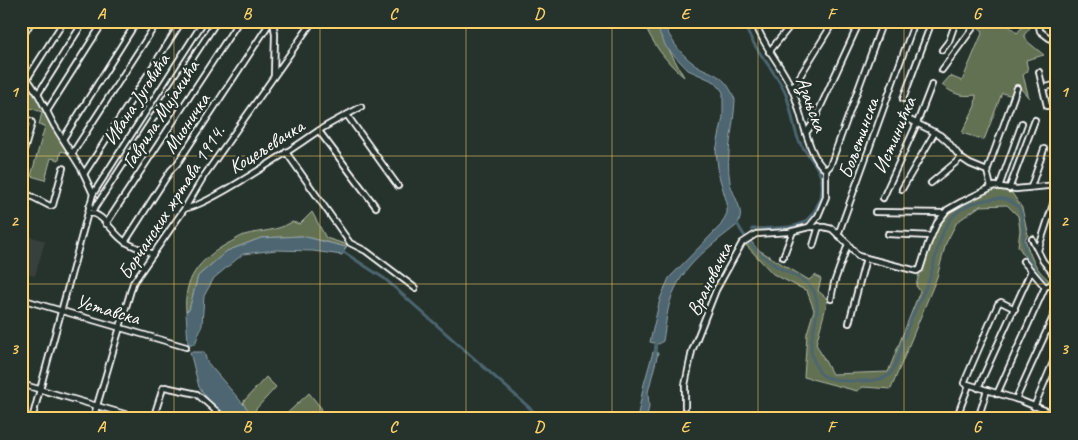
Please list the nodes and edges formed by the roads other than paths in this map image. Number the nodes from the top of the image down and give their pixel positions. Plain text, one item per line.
1 (32, 21) edge
2 (64, 21) edge
3 (84, 21) edge
4 (104, 21) edge
5 (136, 21) edge
6 (158, 21) edge
7 (182, 21) edge
8 (204, 21) edge
9 (217, 21) edge
10 (239, 21) edge
11 (272, 21) edge
12 (755, 21) edge
13 (794, 21) edge
14 (834, 21) edge
15 (860, 21) edge
16 (883, 21) edge
17 (915, 21) edge
18 (932, 21) edge
19 (956, 21) edge
20 (978, 21) edge
21 (1043, 21) edge
22 (312, 22) edge
23 (21, 38) edge
24 (1057, 44) edge
25 (942, 50) dead end
26 (768, 52) junction
27 (942, 70) dead end
28 (1039, 72) dead end
29 (21, 74) edge
30 (274, 75) junction
31 (27, 79) junction
32 (932, 84) dead end
33 (1057, 84) edge
34 (792, 88) junction
35 (1017, 88) dead end
36 (1043, 88) junction
37 (38, 94) junction
38 (903, 99) dead end
39 (1047, 106) dead end
40 (361, 107) dead end
41 (47, 111) junction
42 (348, 115) junction
43 (21, 118) edge
44 (908, 119) dead end
45 (1035, 120) dead end
46 (917, 123) junction
47 (1022, 123) dead end
48 (319, 131) junction
49 (935, 132) junction
50 (806, 133) junction
51 (63, 139) junction
52 (1044, 149) dead end
53 (286, 152) junction
54 (72, 154) junction
55 (961, 158) junction
56 (21, 161) edge
57 (63, 168) dead end
58 (826, 170) junction
59 (987, 171) junction
60 (84, 174) junction
61 (931, 183) dead end
62 (1057, 185) edge
63 (398, 186) dead end
64 (991, 187) junction
65 (999, 187) junction
66 (1031, 187) junction
67 (1009, 188) junction
68 (902, 189) dead end
69 (21, 191) edge
70 (1057, 192) edge
71 (92, 194) junction
72 (884, 198) dead end
73 (376, 207) dead end
74 (185, 208) junction
75 (91, 211) junction
76 (875, 212) dead end
77 (944, 213) junction
78 (106, 224) junction
79 (820, 226) junction
80 (810, 227) junction
81 (793, 231) junction
82 (888, 234) dead end
83 (838, 235) junction
84 (931, 236) junction
85 (24, 238) dead end
86 (1032, 239) dead end
87 (125, 242) junction
88 (848, 244) junction
89 (21, 246) edge
90 (812, 246) dead end
91 (1038, 250) junction
92 (153, 254) junction
93 (783, 257) dead end
94 (1057, 257) edge
95 (866, 258) junction
96 (1023, 261) dead end
97 (1031, 271) junction
98 (1052, 273) junction
99 (1057, 278) edge
100 (1057, 282) edge
101 (415, 288) dead end
102 (1045, 288) junction
103 (21, 299) edge
104 (831, 300) dead end
105 (1015, 308) junction
106 (1057, 308) edge
107 (62, 311) junction
108 (849, 323) dead end
109 (119, 328) junction
110 (186, 347) dead end
111 (1057, 353) edge
112 (21, 384) edge
113 (969, 385) junction
114 (978, 388) junction
115 (40, 390) junction
116 (987, 390) junction
117 (997, 394) junction
118 (1016, 400) junction
119 (96, 406) junction
120 (685, 407) dead end
121 (1034, 407) junction
122 (1042, 410) junction
123 (1057, 415) edge
124 (32, 419) edge
125 (93, 419) edge
126 (142, 419) edge
127 (153, 419) edge
128 (225, 419) edge
129 (956, 419) edge
130 (978, 419) edge
131 (1040, 419) edge

1 - 23 street
2 - 31 street
3 - 37 street
4 - 41 street
5 - 51 street
6 - 54 street
7 - 60 street
8 - 71 street, Ивана Југовића
9 - 75 street
10 - 78 street, Гаврила Мијакића
11 - 30 street
11 - 87 street, Мионичка
12 - 26 street, Азањска
13 - 26 street
14 - 34 street
15 - 50 street
16 - 58 street
17 - 83 street, Бољетинска
18 - 38 street
19 - 25 street
20 - 27 street
21 - 24 street
22 - 30 street, Борчанских жртава 1914.
26 - 34 street, Азањска
28 - 36 street
29 - 31 street
30 - 74 street, Борчанских жртава 1914.
31 - 37 street
32 - 46 street, Истинићка
33 - 36 street
34 - 50 street, Азањска
35 - 59 street
36 - 39 street
37 - 41 street
40 - 42 street, Коцељевачка
41 - 51 street
42 - 48 street, Коцељевачка
42 - 63 street
43 - 56 street
44 - 46 street
45 - 67 street
46 - 49 street
46 - 72 street, Истинићка
47 - 65 street
48 - 53 street, Коцељевачка
48 - 73 street
49 - 55 street
49 - 68 street
50 - 58 street, Азањска
51 - 54 street
52 - 66 street
53 - 74 street, Коцељевачка
53 - 101 street
54 - 60 street
55 - 59 street
55 - 61 street
57 - 69 street
58 - 80 street
59 - 64 street
60 - 71 street
62 - 66 street
64 - 65 street
64 - 77 street
65 - 67 street
66 - 67 street
70 - 91 street
71 - 75 street
74 - 92 street, Борчанских жртава 1914.
75 - 78 street
75 - 107 street
76 - 77 street
77 - 84 street
78 - 87 street
79 - 80 street
79 - 83 street
79 - 90 street
80 - 81 street, Врановачка
81 - 93 street
81 - 120 street, Врановачка
82 - 84 street
83 - 88 street
84 - 95 street
85 - 89 street
86 - 91 street
87 - 92 street
88 - 95 street
88 - 104 street
91 - 98 street
92 - 109 street, Борчанских жртава 1914.
94 - 98 street
95 - 108 street
96 - 97 street
97 - 102 street
97 - 105 street
98 - 99 street
100 - 102 street
102 - 117 street
103 - 107 street, Уставска
105 - 113 street
105 - 114 street
106 - 118 street
107 - 109 street, Уставска
107 - 115 street
109 - 110 street, Уставска
109 - 119 street, Борчанских жртава 1914.
111 - 121 street
112 - 115 street
113 - 114 street
113 - 129 street
114 - 116 street
115 - 119 street
115 - 124 street
116 - 117 street
116 - 130 street
117 - 118 street
118 - 121 street
119 - 125 street, Борчанских жртава 1914.
119 - 126 street
121 - 122 street
122 - 123 street
122 - 131 street
127 - 128 street

